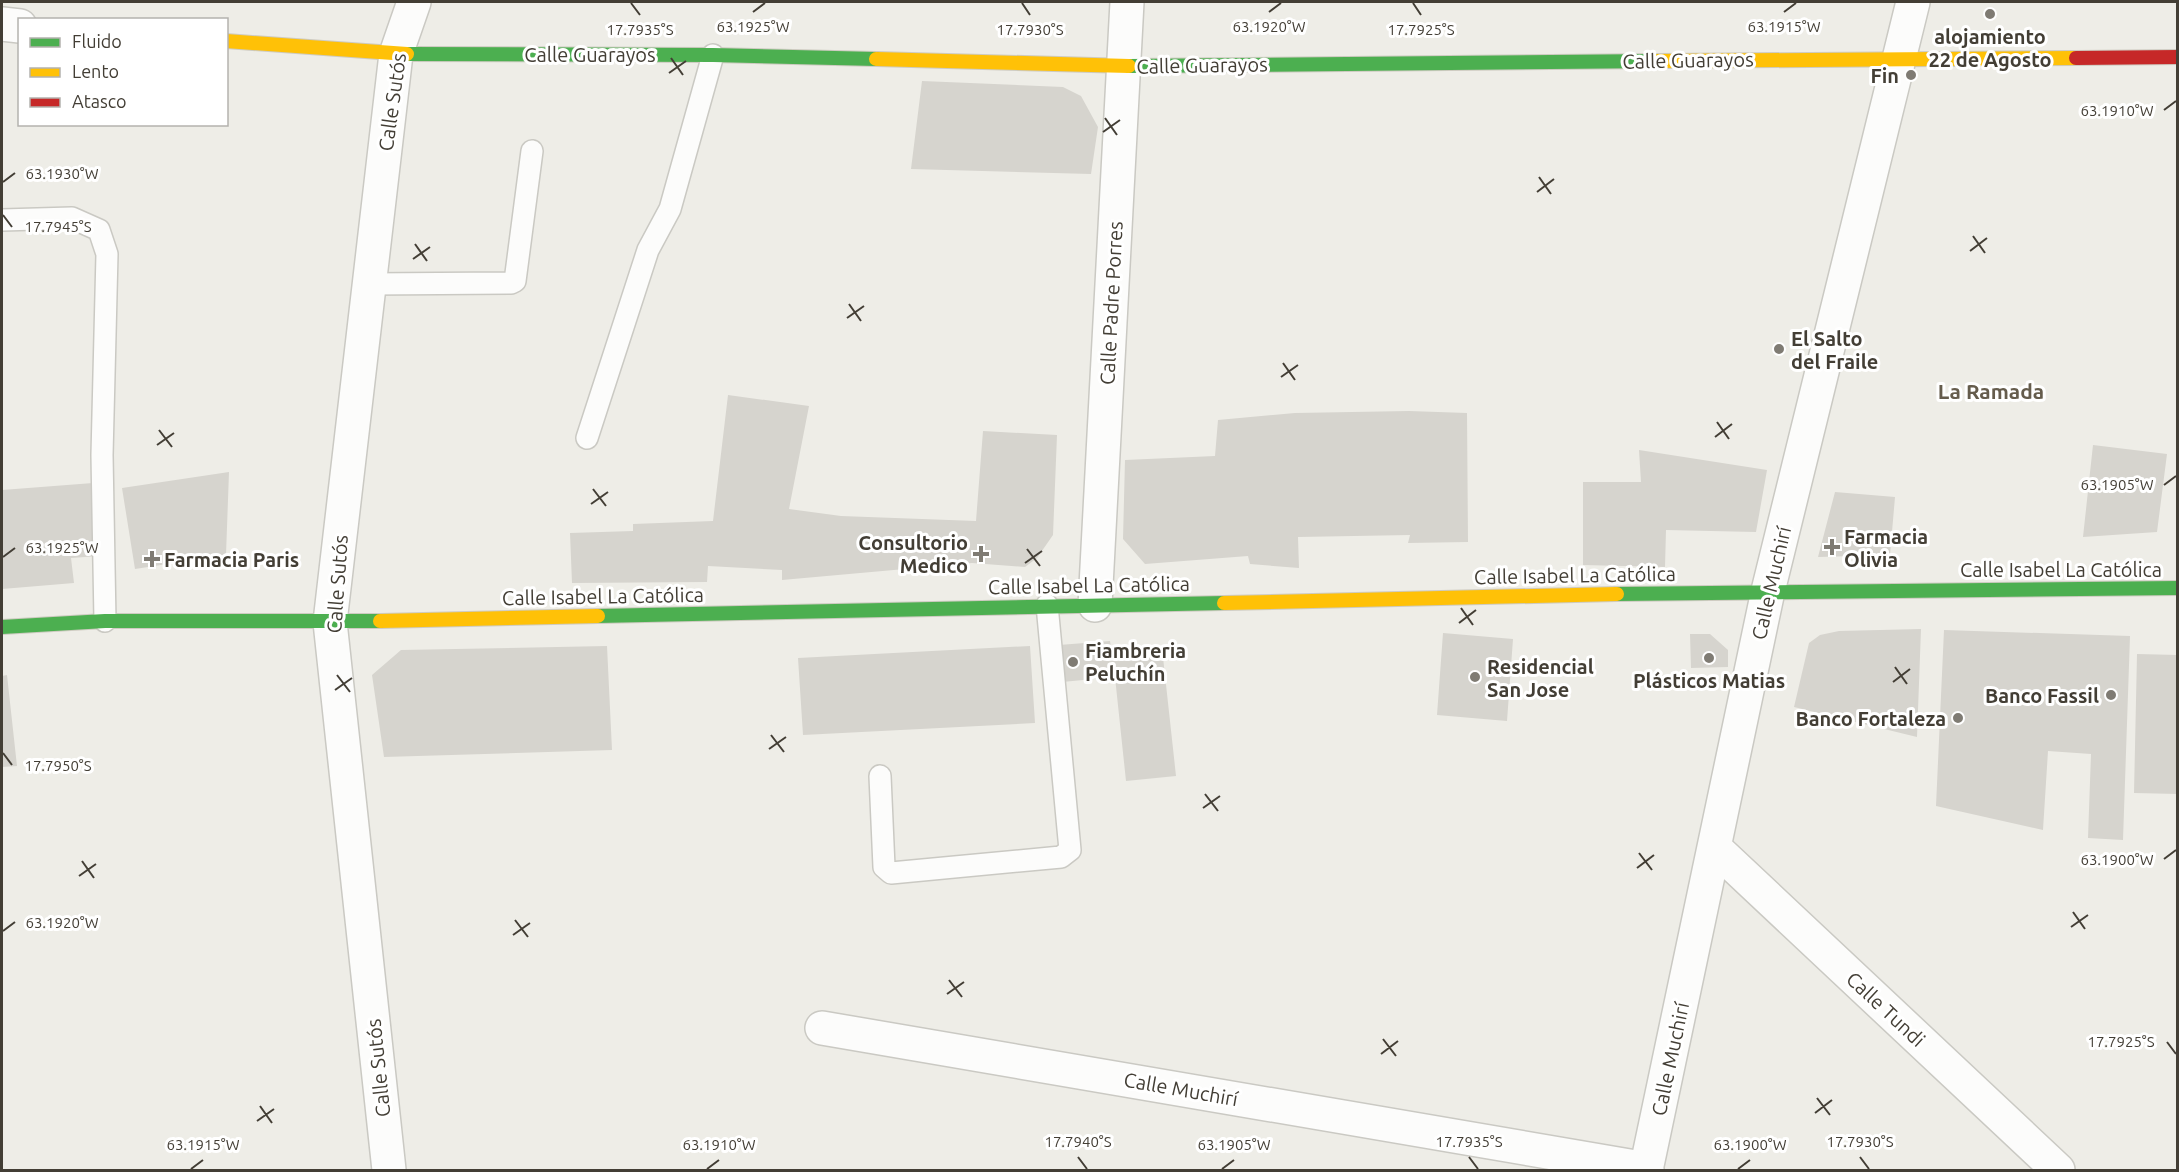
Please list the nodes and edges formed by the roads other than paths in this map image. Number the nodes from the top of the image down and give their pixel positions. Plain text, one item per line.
1 (414, 2) edge
2 (1126, 2) edge
3 (1913, 2) edge
4 (2, 24) edge
5 (18, 26) edge
6 (228, 41) edge
7 (396, 54) junction
8 (713, 55) junction
9 (2178, 57) edge
10 (1900, 58) junction
11 (1124, 66) junction
12 (532, 151) dead end
13 (2, 220) edge
14 (369, 284) junction
15 (587, 438) dead end
16 (2178, 588) edge
17 (1768, 591) junction
18 (1047, 605) junction
19 (1095, 605) junction
20 (105, 621) junction
21 (330, 622) junction
22 (2, 627) edge
23 (880, 776) dead end
24 (1714, 848) junction
25 (822, 1028) dead end
26 (389, 1170) edge
27 (1647, 1170) edge
28 (2058, 1170) edge

1 - 7 street, Calle Sutós
2 - 11 street, Calle Padre Porres
3 - 10 street, Calle Muchirí
4 - 5 street
6 - 7 street, Calle Guarayos
7 - 8 street, Calle Guarayos
7 - 14 street, Calle Sutós
8 - 11 street, Calle Guarayos
8 - 15 lane
9 - 10 street, Calle Guarayos
10 - 11 street, Calle Guarayos
10 - 17 street, Calle Muchirí
11 - 19 street, Calle Padre Porres
12 - 14 lane
13 - 20 lane
14 - 21 street, Calle Sutós
16 - 17 street, Calle Isabel La Católica
17 - 19 street, Calle Isabel La Católica
17 - 24 street, Calle Muchirí
18 - 19 street, Calle Isabel La Católica
18 - 21 street, Calle Isabel La Católica
18 - 23 lane
20 - 21 street, Calle Isabel La Católica
20 - 22 street, Calle Isabel La Católica
21 - 26 street, Calle Sutós
24 - 27 street, Calle Muchirí
24 - 28 street, Calle Tundi
25 - 27 street, Calle Muchirí

